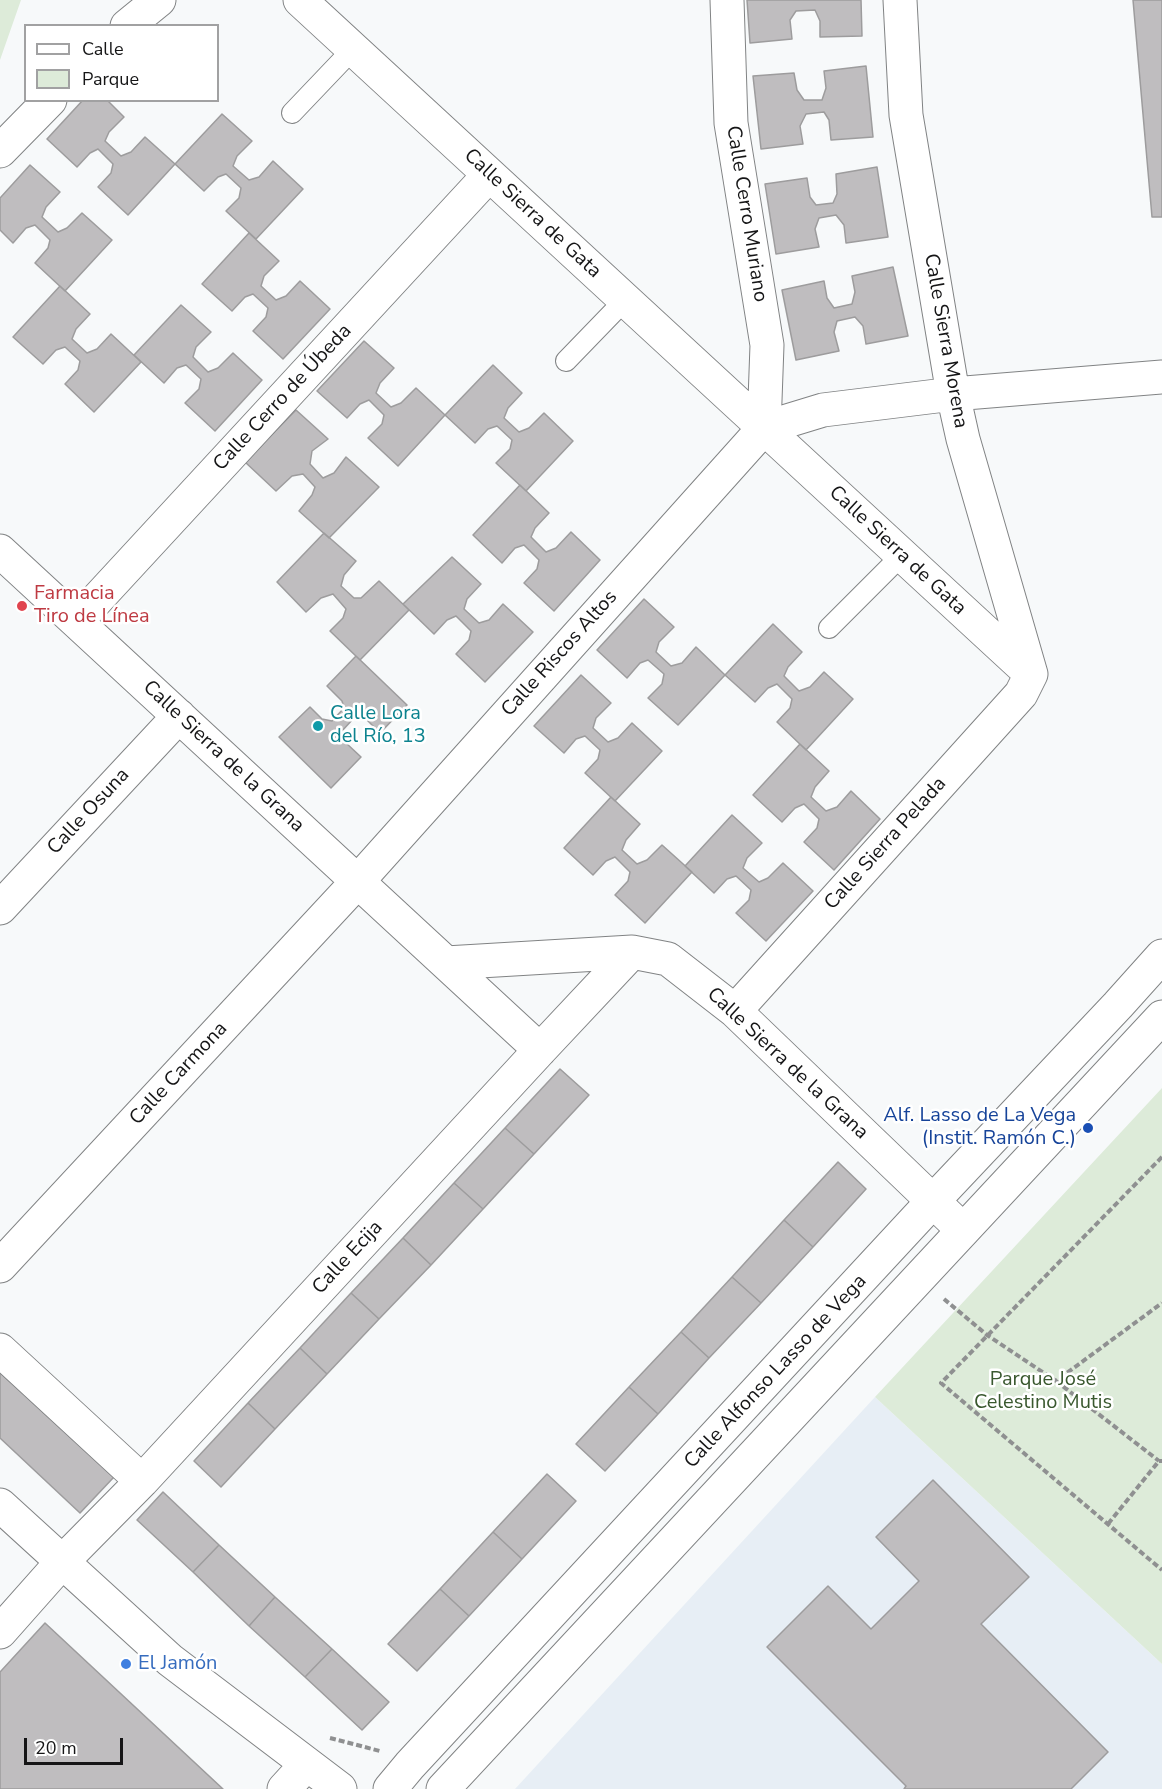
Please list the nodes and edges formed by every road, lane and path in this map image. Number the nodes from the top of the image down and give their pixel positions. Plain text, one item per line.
1 (159, 0) edge
2 (300, 0) edge
3 (727, 0) edge
4 (900, 0) edge
5 (130, 24) edge
6 (353, 49) junction
7 (48, 102) edge
8 (292, 113) dead end
9 (0, 151) edge
10 (489, 175) junction
11 (625, 300) junction
12 (566, 361) dead end
13 (1162, 377) edge
14 (953, 394) junction
15 (764, 428) junction
16 (0, 551) edge
17 (902, 555) junction
18 (77, 621) junction
19 (830, 628) dead end
20 (1031, 674) junction
21 (179, 716) junction
22 (358, 881) junction
23 (0, 908) edge
24 (632, 952) junction
25 (1162, 956) edge
26 (446, 963) junction
27 (735, 1011) junction
28 (1162, 1017) edge
29 (540, 1050) junction
30 (1162, 1157) edge
31 (933, 1202) junction
32 (963, 1230) junction
33 (1, 1265) edge
34 (942, 1297) dead end
35 (1162, 1303) edge
36 (987, 1335) junction
37 (0, 1350) edge
38 (1056, 1381) junction
39 (1161, 1461) edge
40 (142, 1481) junction
41 (0, 1505) edge
42 (1108, 1524) junction
43 (62, 1562) junction
44 (1162, 1570) edge
45 (0, 1632) edge
46 (326, 1737) dead end
47 (379, 1750) dead end
48 (306, 1765) junction
49 (284, 1789) edge
50 (340, 1789) edge
51 (390, 1789) edge
52 (443, 1789) edge

1 - 5 street
2 - 6 street, Calle Sierra de Gata
3 - 15 street, Calle Cerro Muriano
4 - 14 street, Calle Sierra Morena
6 - 8 lane
6 - 10 street, Calle Sierra de Gata
7 - 9 street
10 - 11 street, Calle Sierra de Gata
10 - 18 street, Calle Cerro de Úbeda
11 - 12 lane
11 - 15 street, Calle Sierra de Gata
13 - 14 street
14 - 15 street
14 - 20 street, Calle Sierra Morena
15 - 17 street, Calle Sierra de Gata
15 - 22 street, Calle Riscos Altos
16 - 18 street, Calle Sierra de la Grana
17 - 19 lane
17 - 20 street, Calle Sierra de Gata
18 - 21 street, Calle Sierra de la Grana
20 - 27 street, Calle Sierra Pelada
21 - 22 street, Calle Sierra de la Grana
21 - 23 street, Calle Osuna
22 - 26 street, Calle Sierra de la Grana
22 - 33 street, Calle Carmona
24 - 26 street, Calle Sierra de la Grana
24 - 27 street, Calle Sierra de la Grana
24 - 29 street, Calle Ecija
25 - 31 street, Calle Alfonso Lasso de Vega
26 - 29 street, Calle Sierra de la Grana
27 - 31 street, Calle Sierra de la Grana
28 - 32 street, Calle Alfonso Lasso de Vega
29 - 40 street, Calle Ecija
30 - 36 path
31 - 32 street
31 - 51 street, Calle Alfonso Lasso de Vega
32 - 52 street, Calle Alfonso Lasso de Vega
34 - 36 path
35 - 38 path
36 - 38 path
36 - 42 path
37 - 40 street
38 - 39 path
39 - 42 path
40 - 43 street, Calle Ecija
41 - 43 street
42 - 44 path
43 - 45 street, Calle Ecija
43 - 48 street
46 - 47 path
48 - 49 street
48 - 50 street

